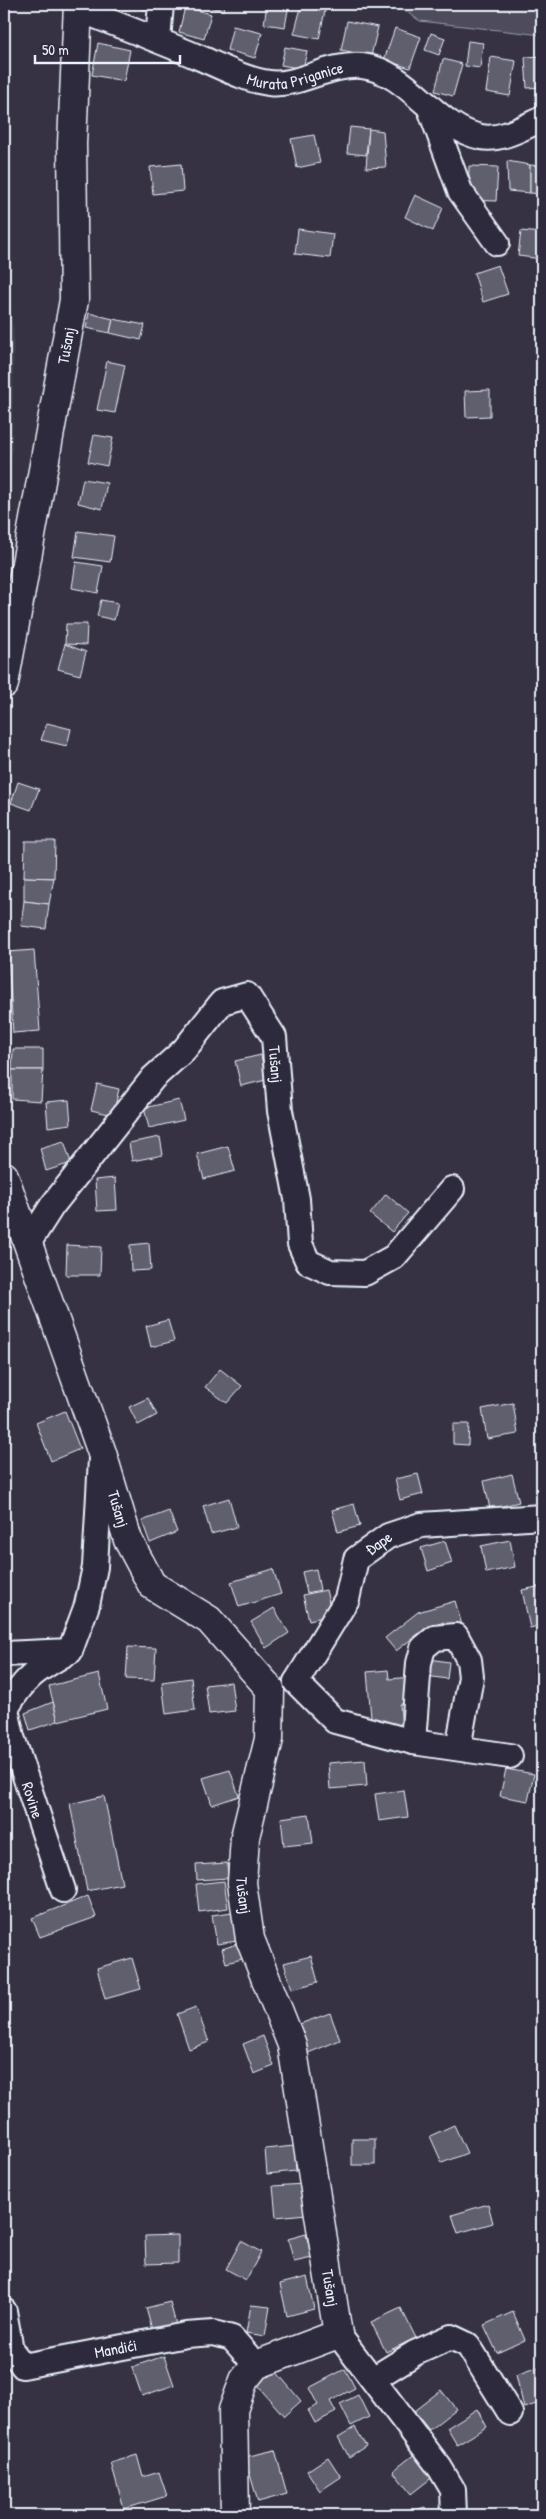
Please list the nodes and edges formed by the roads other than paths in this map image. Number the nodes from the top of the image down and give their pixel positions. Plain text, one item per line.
1 (162, 4) edge
2 (78, 6) edge
3 (158, 40) junction
4 (429, 106) junction
5 (542, 120) edge
6 (497, 243) dead end
7 (4, 684) edge
8 (4, 1176) edge
9 (452, 1189) dead end
10 (29, 1242) junction
11 (102, 1453) junction
12 (542, 1517) edge
13 (70, 1651) junction
14 (4, 1654) edge
15 (296, 1682) junction
16 (270, 1690) junction
17 (413, 1742) junction
18 (458, 1748) junction
19 (510, 1756) dead end
20 (63, 1890) dead end
21 (4, 2311) edge
22 (338, 2334) junction
23 (256, 2365) junction
24 (373, 2379) junction
25 (510, 2413) dead end
26 (235, 2515) edge
27 (454, 2515) edge

1 - 3 street
2 - 3 street, Murata Priganice
2 - 7 street, Tušanj
3 - 4 street, Murata Priganice
4 - 5 street, Murata Priganice
4 - 6 street
8 - 10 street, Tušanj
9 - 10 street, Tušanj
10 - 11 street, Tušanj
11 - 13 street, Tušanj
11 - 16 street, Tušanj
12 - 15 street, Đape
13 - 14 street
13 - 20 street, Rovine
15 - 16 street
15 - 17 street
16 - 22 street, Tušanj
17 - 18 street
17 - 18 street
18 - 19 street
21 - 23 street, Mandići
22 - 23 street
22 - 24 street, Tušanj
23 - 26 street
24 - 25 street
24 - 27 street, Tušanj

